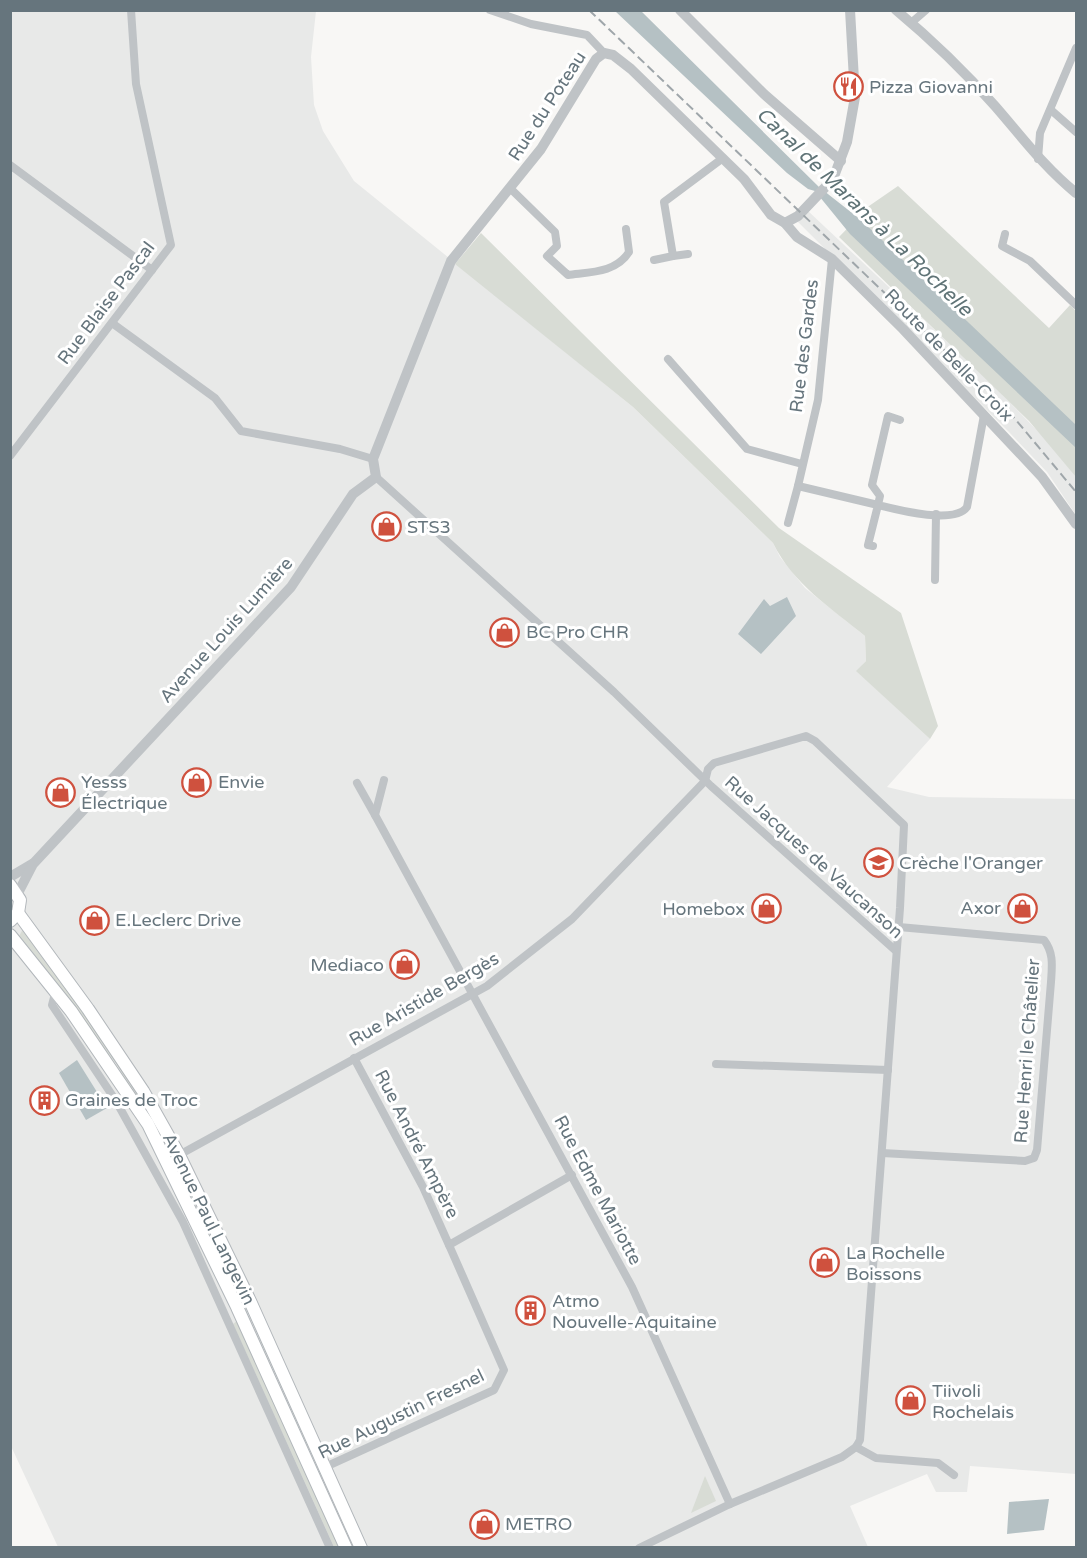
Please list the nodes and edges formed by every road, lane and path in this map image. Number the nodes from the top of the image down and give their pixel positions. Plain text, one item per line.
1 (131, 10) edge
2 (490, 10) edge
3 (680, 10) edge
4 (850, 10) edge
5 (896, 10) edge
6 (926, 10) edge
7 (911, 23) junction
8 (1077, 48) edge
9 (604, 52) junction
10 (1075, 58) edge
11 (1051, 110) junction
12 (1077, 132) edge
13 (1040, 133) junction
14 (847, 142) junction
15 (1025, 144) junction
16 (828, 149) junction
17 (723, 158) junction
18 (1038, 159) junction
19 (841, 161) junction
20 (10, 165) edge
21 (510, 188) junction
22 (1077, 193) edge
23 (784, 223) junction
24 (626, 229) dead end
25 (1005, 234) dead end
26 (688, 254) dead end
27 (673, 256) junction
28 (832, 259) junction
29 (654, 260) dead end
30 (152, 270) junction
31 (1077, 304) edge
32 (112, 323) junction
33 (668, 359) dead end
34 (984, 416) junction
35 (900, 420) dead end
36 (10, 456) edge
37 (373, 459) junction
38 (802, 464) junction
39 (376, 477) junction
40 (798, 486) junction
41 (878, 505) junction
42 (936, 514) junction
43 (788, 523) dead end
44 (1077, 524) edge
45 (873, 546) dead end
46 (935, 580) dead end
47 (384, 780) dead end
48 (705, 781) junction
49 (357, 783) dead end
50 (375, 815) junction
51 (33, 864) junction
52 (10, 877) edge
53 (14, 889) edge
54 (14, 917) edge
55 (899, 927) junction
56 (10, 935) edge
57 (895, 950) junction
58 (56, 990) junction
59 (472, 994) junction
60 (354, 1058) junction
61 (716, 1064) dead end
62 (888, 1070) junction
63 (882, 1153) junction
64 (179, 1155) junction
65 (572, 1175) junction
66 (449, 1245) junction
67 (250, 1301) junction
68 (237, 1306) junction
69 (224, 1311) junction
70 (856, 1447) junction
71 (325, 1466) junction
72 (954, 1475) dead end
73 (315, 1478) junction
74 (730, 1504) junction
75 (330, 1548) edge
76 (346, 1548) edge
77 (361, 1548) edge
78 (639, 1548) edge

1 - 30 street, Rue Blaise Pascal
2 - 9 street
3 - 16 street
4 - 14 street
5 - 7 street
6 - 7 street
7 - 15 street
8 - 10 street
9 - 17 street, Rue du Poteau
9 - 21 street, Rue du Poteau
10 - 11 street
11 - 12 street
11 - 13 street
13 - 15 street
13 - 18 street
14 - 16 street
14 - 19 street
15 - 18 street
16 - 19 street
17 - 23 street, Rue du Poteau
17 - 27 street
18 - 22 street
19 - 23 street
20 - 30 street
21 - 24 street
21 - 37 street, Rue du Poteau
23 - 28 street, Route de Belle-Croix
25 - 31 street
26 - 27 street
27 - 29 street
28 - 34 street, Route de Belle-Croix
28 - 38 street, Rue des Gardes
30 - 32 street, Rue Blaise Pascal
32 - 36 street, Rue Blaise Pascal
32 - 37 street
33 - 38 street
34 - 42 street
34 - 44 street, Route de Belle-Croix
35 - 41 street
37 - 39 street
38 - 40 street, Rue des Gardes
39 - 48 street, Rue Jacques de Vaucanson
39 - 51 street, Avenue Louis Lumière
40 - 41 street
40 - 43 street, Rue des Gardes
41 - 42 street
41 - 45 street
42 - 46 street
47 - 50 street
48 - 55 street, Rue Aristide Bergès
48 - 57 street, Rue Jacques de Vaucanson
48 - 59 street, Rue Aristide Bergès
49 - 50 street, Rue Edme Mariotte
50 - 59 street, Rue Edme Mariotte
51 - 52 street, Avenue Louis Lumière
51 - 53 street, Avenue Louis Lumière
53 - 54 main road
54 - 64 main road, Avenue Paul Langevin
55 - 57 street
55 - 63 street, Rue Henri le Châtelier
56 - 58 main road, Avenue Paul Langevin
57 - 62 street, Rue Jacques de Vaucanson
58 - 68 main road, Avenue Paul Langevin
58 - 69 street
59 - 60 street, Rue Aristide Bergès
59 - 65 street, Rue Edme Mariotte
60 - 64 street, Rue Aristide Bergès
60 - 66 street, Rue André Ampère
61 - 62 street
62 - 63 street, Rue Jacques de Vaucanson
63 - 70 street, Rue Jacques de Vaucanson
64 - 67 main road, Avenue Paul Langevin
65 - 66 street
65 - 74 street, Rue Edme Mariotte
66 - 71 street, Rue Augustin Fresnel
67 - 68 street
67 - 71 main road, Avenue Paul Langevin
68 - 69 street
68 - 73 main road, Avenue Paul Langevin
69 - 75 street
70 - 72 street
70 - 74 street
71 - 73 street, Rue Augustin Fresnel
71 - 77 main road, Avenue Paul Langevin
73 - 76 main road, Avenue Paul Langevin
74 - 78 street

